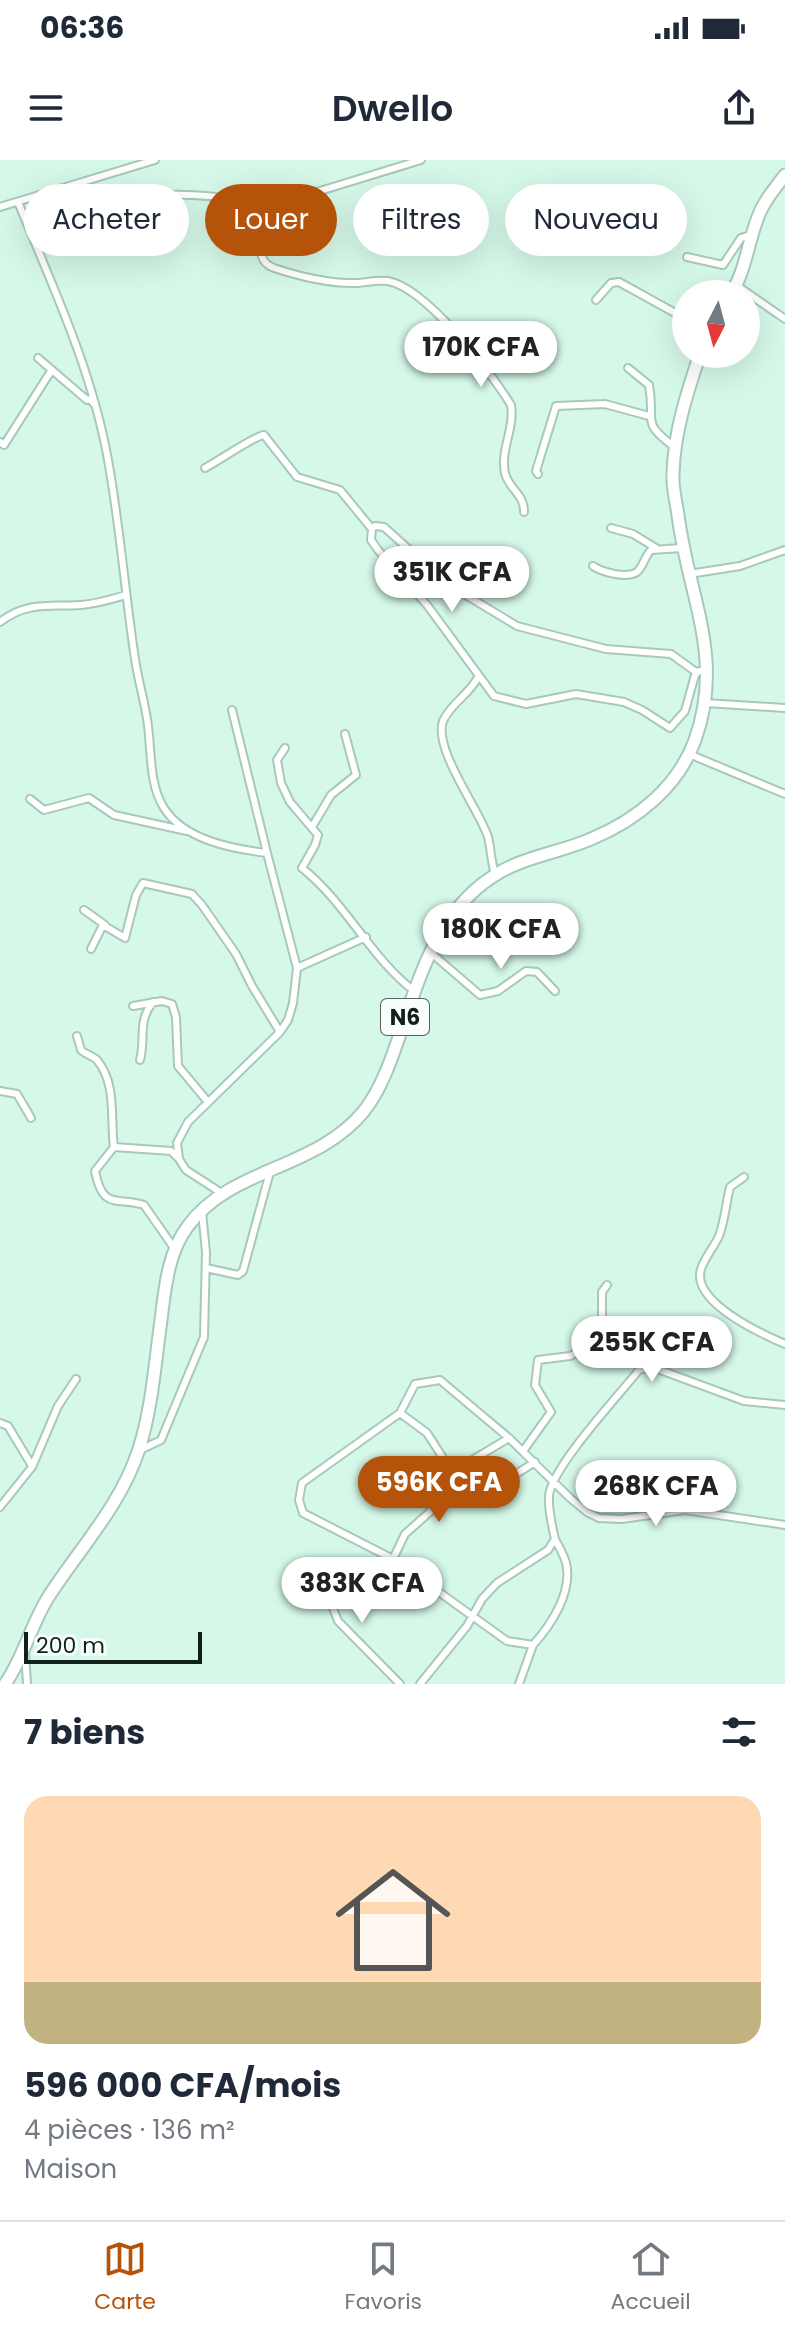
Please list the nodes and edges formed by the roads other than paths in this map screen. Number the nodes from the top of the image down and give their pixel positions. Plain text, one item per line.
1 (155, 160) edge
2 (421, 160) edge
3 (785, 175) edge
4 (76, 184) edge
5 (337, 186) edge
6 (24, 200) edge
7 (18, 202) junction
8 (0, 207) edge
9 (753, 234) junction
10 (260, 256) edge
11 (687, 257) dead end
12 (737, 280) edge
13 (596, 300) dead end
14 (760, 305) edge
15 (672, 311) edge
16 (785, 319) edge
17 (38, 358) dead end
18 (628, 368) dead end
19 (695, 368) edge
20 (51, 371) junction
21 (98, 413) junction
22 (649, 416) junction
23 (0, 442) edge
24 (676, 448) junction
25 (205, 468) dead end
26 (538, 474) dead end
27 (524, 512) dead end
28 (611, 528) dead end
29 (372, 529) junction
30 (656, 548) junction
31 (682, 548) junction
32 (785, 550) edge
33 (593, 566) dead end
34 (689, 574) junction
35 (126, 595) junction
36 (0, 622) edge
37 (702, 672) junction
38 (478, 677) junction
39 (706, 703) junction
40 (785, 708) edge
41 (232, 710) dead end
42 (345, 734) dead end
43 (285, 748) dead end
44 (689, 754) junction
45 (785, 794) edge
46 (30, 799) dead end
47 (312, 827) junction
48 (190, 831) junction
49 (267, 853) junction
50 (495, 874) junction
51 (84, 910) dead end
52 (366, 937) junction
53 (125, 938) junction
54 (91, 949) dead end
55 (429, 952) junction
56 (297, 968) junction
57 (414, 991) junction
58 (555, 991) dead end
59 (153, 1002) junction
60 (133, 1006) dead end
61 (280, 1032) junction
62 (77, 1036) dead end
63 (140, 1060) dead end
64 (0, 1091) edge
65 (208, 1102) junction
66 (31, 1118) dead end
67 (114, 1147) junction
68 (179, 1159) junction
69 (270, 1172) junction
70 (744, 1177) dead end
71 (223, 1194) junction
72 (202, 1212) junction
73 (175, 1249) junction
74 (206, 1268) junction
75 (607, 1285) dead end
76 (785, 1344) edge
77 (76, 1379) dead end
78 (785, 1405) edge
79 (400, 1413) junction
80 (0, 1423) edge
81 (509, 1438) junction
82 (138, 1451) junction
83 (523, 1451) junction
84 (535, 1462) junction
85 (32, 1467) junction
86 (452, 1472) junction
87 (554, 1481) junction
88 (494, 1488) dead end
89 (0, 1507) edge
90 (785, 1525) edge
91 (555, 1539) junction
92 (393, 1559) junction
93 (305, 1589) dead end
94 (472, 1615) junction
95 (533, 1645) junction
96 (24, 1647) junction
97 (5, 1684) edge
98 (27, 1684) edge
99 (400, 1684) edge
100 (420, 1684) edge
101 (519, 1684) edge

1 - 4 street
2 - 5 street
3 - 9 highway
6 - 7 street
7 - 8 street
7 - 21 street
9 - 11 street
9 - 12 highway
10 - 27 street
13 - 15 street
14 - 16 street
17 - 20 street
18 - 22 street
19 - 24 highway, N6
20 - 21 street
20 - 23 street
21 - 35 street
22 - 24 street
22 - 26 street
24 - 31 highway, N6
25 - 29 street
28 - 30 street
29 - 37 street
29 - 38 street
30 - 31 street
30 - 33 street
31 - 34 highway, N6
32 - 34 street
34 - 37 highway, N6
35 - 36 street
35 - 48 street
37 - 38 street
37 - 39 highway, N6
38 - 50 street
39 - 40 street
39 - 44 highway, N6
41 - 49 street
42 - 47 street
43 - 47 street
44 - 45 street
44 - 50 highway, N6
46 - 48 street
47 - 52 street
48 - 49 street
49 - 56 street
50 - 55 highway, N6
51 - 53 street
52 - 56 street
52 - 57 street
53 - 54 street
53 - 61 street
55 - 57 highway, N6
55 - 58 street
56 - 61 street
57 - 69 highway, N6
59 - 60 street
59 - 63 street
59 - 65 street
61 - 65 street
62 - 67 street
64 - 66 street
65 - 68 street
67 - 68 street
67 - 73 street
68 - 71 street
69 - 71 highway, N6
69 - 74 street
70 - 76 street
71 - 72 highway, N6
72 - 73 highway, N6
72 - 74 street
73 - 82 highway, N6
74 - 82 street
75 - 83 street
77 - 85 street
78 - 87 street
79 - 81 street
79 - 86 street
79 - 92 street
80 - 85 street
81 - 83 street
81 - 86 street
82 - 96 highway, N6
83 - 84 street
84 - 87 street
84 - 88 street
85 - 89 street
86 - 92 street
87 - 90 street
87 - 91 street
91 - 94 street
91 - 95 street
92 - 94 street
93 - 99 street
94 - 95 street
94 - 100 street
95 - 101 street
96 - 97 highway, N6
96 - 98 street

